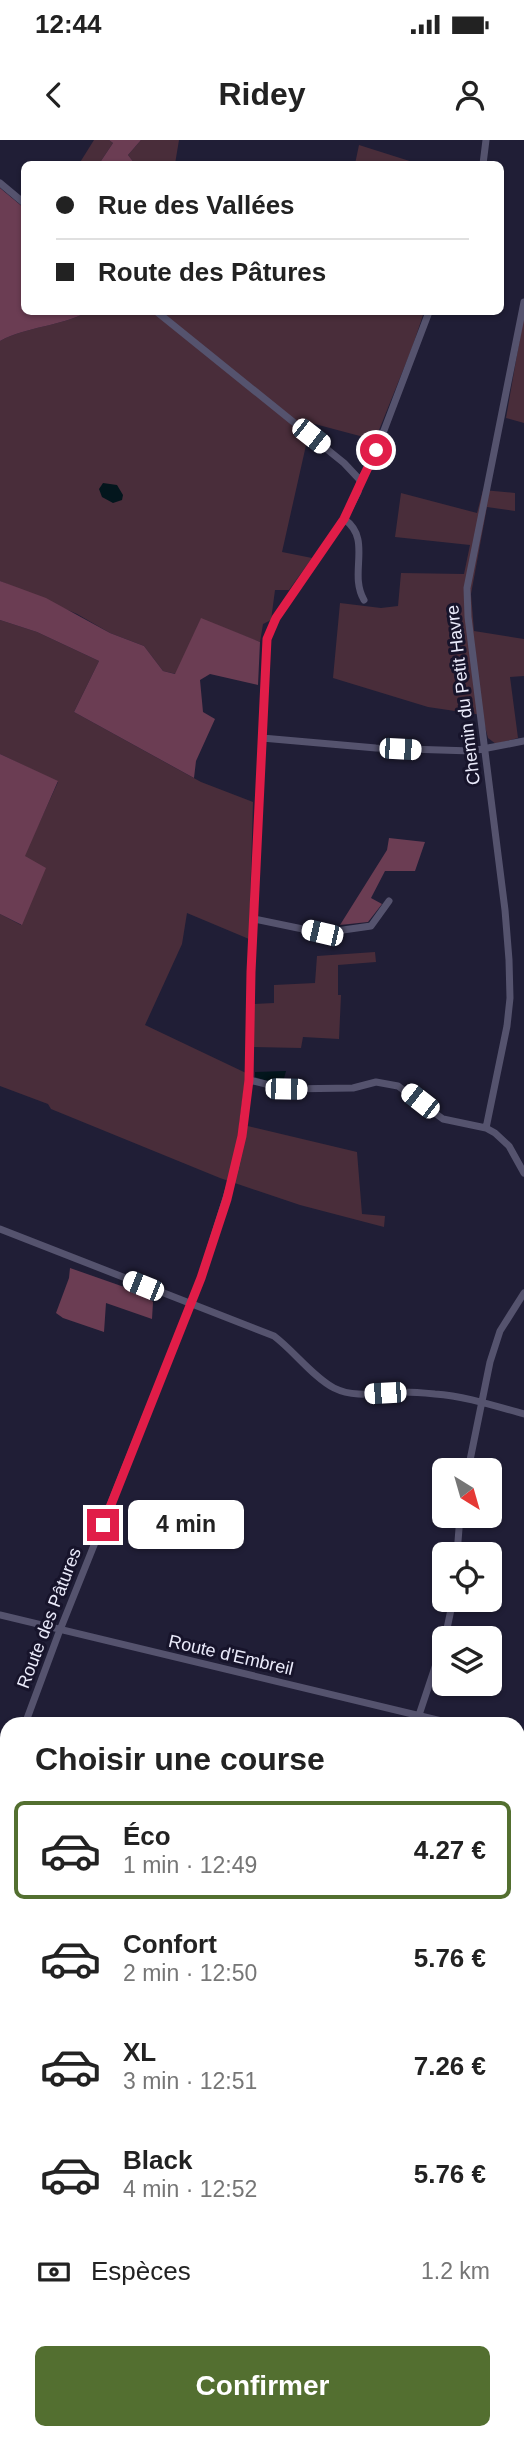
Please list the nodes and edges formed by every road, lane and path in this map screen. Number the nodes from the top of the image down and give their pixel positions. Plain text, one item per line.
1 (486, 140) edge
2 (484, 161) edge
3 (0, 183) edge
4 (21, 200) edge
5 (524, 302) edge
6 (162, 315) edge
7 (428, 315) edge
8 (360, 480) junction
9 (344, 519) junction
10 (364, 600) dead end
11 (262, 738) junction
12 (524, 741) edge
13 (486, 750) junction
14 (389, 901) dead end
15 (254, 919) junction
16 (249, 1080) junction
17 (486, 1128) junction
18 (524, 1173) edge
19 (0, 1229) edge
20 (524, 1293) edge
21 (190, 1305) junction
22 (482, 1402) junction
23 (524, 1414) edge
24 (470, 1458) edge
25 (0, 1615) edge
26 (60, 1629) junction
27 (432, 1677) edge
28 (419, 1715) junction
29 (28, 1717) edge
30 (427, 1717) edge

1 - 2 street
3 - 4 street
5 - 13 street, Chemin du Petit Havre
6 - 8 street
7 - 8 street, Route des Pâtures
8 - 9 street, Route des Pâtures
9 - 10 street
9 - 11 street, Route des Pâtures
11 - 13 street
11 - 15 street, Route des Pâtures
12 - 13 street
13 - 17 street, Chemin du Petit Havre
14 - 15 street
15 - 16 street, Route des Pâtures
16 - 17 street
16 - 21 street, Route des Pâtures
17 - 18 street
19 - 21 street
20 - 22 street
21 - 22 street
21 - 26 street, Route des Pâtures
22 - 23 street
22 - 24 street
25 - 26 street, Route d'Embreil
26 - 28 street, Route d'Embreil
26 - 29 street, Route des Pâtures
27 - 28 street
28 - 30 street, Route d'Embreil

